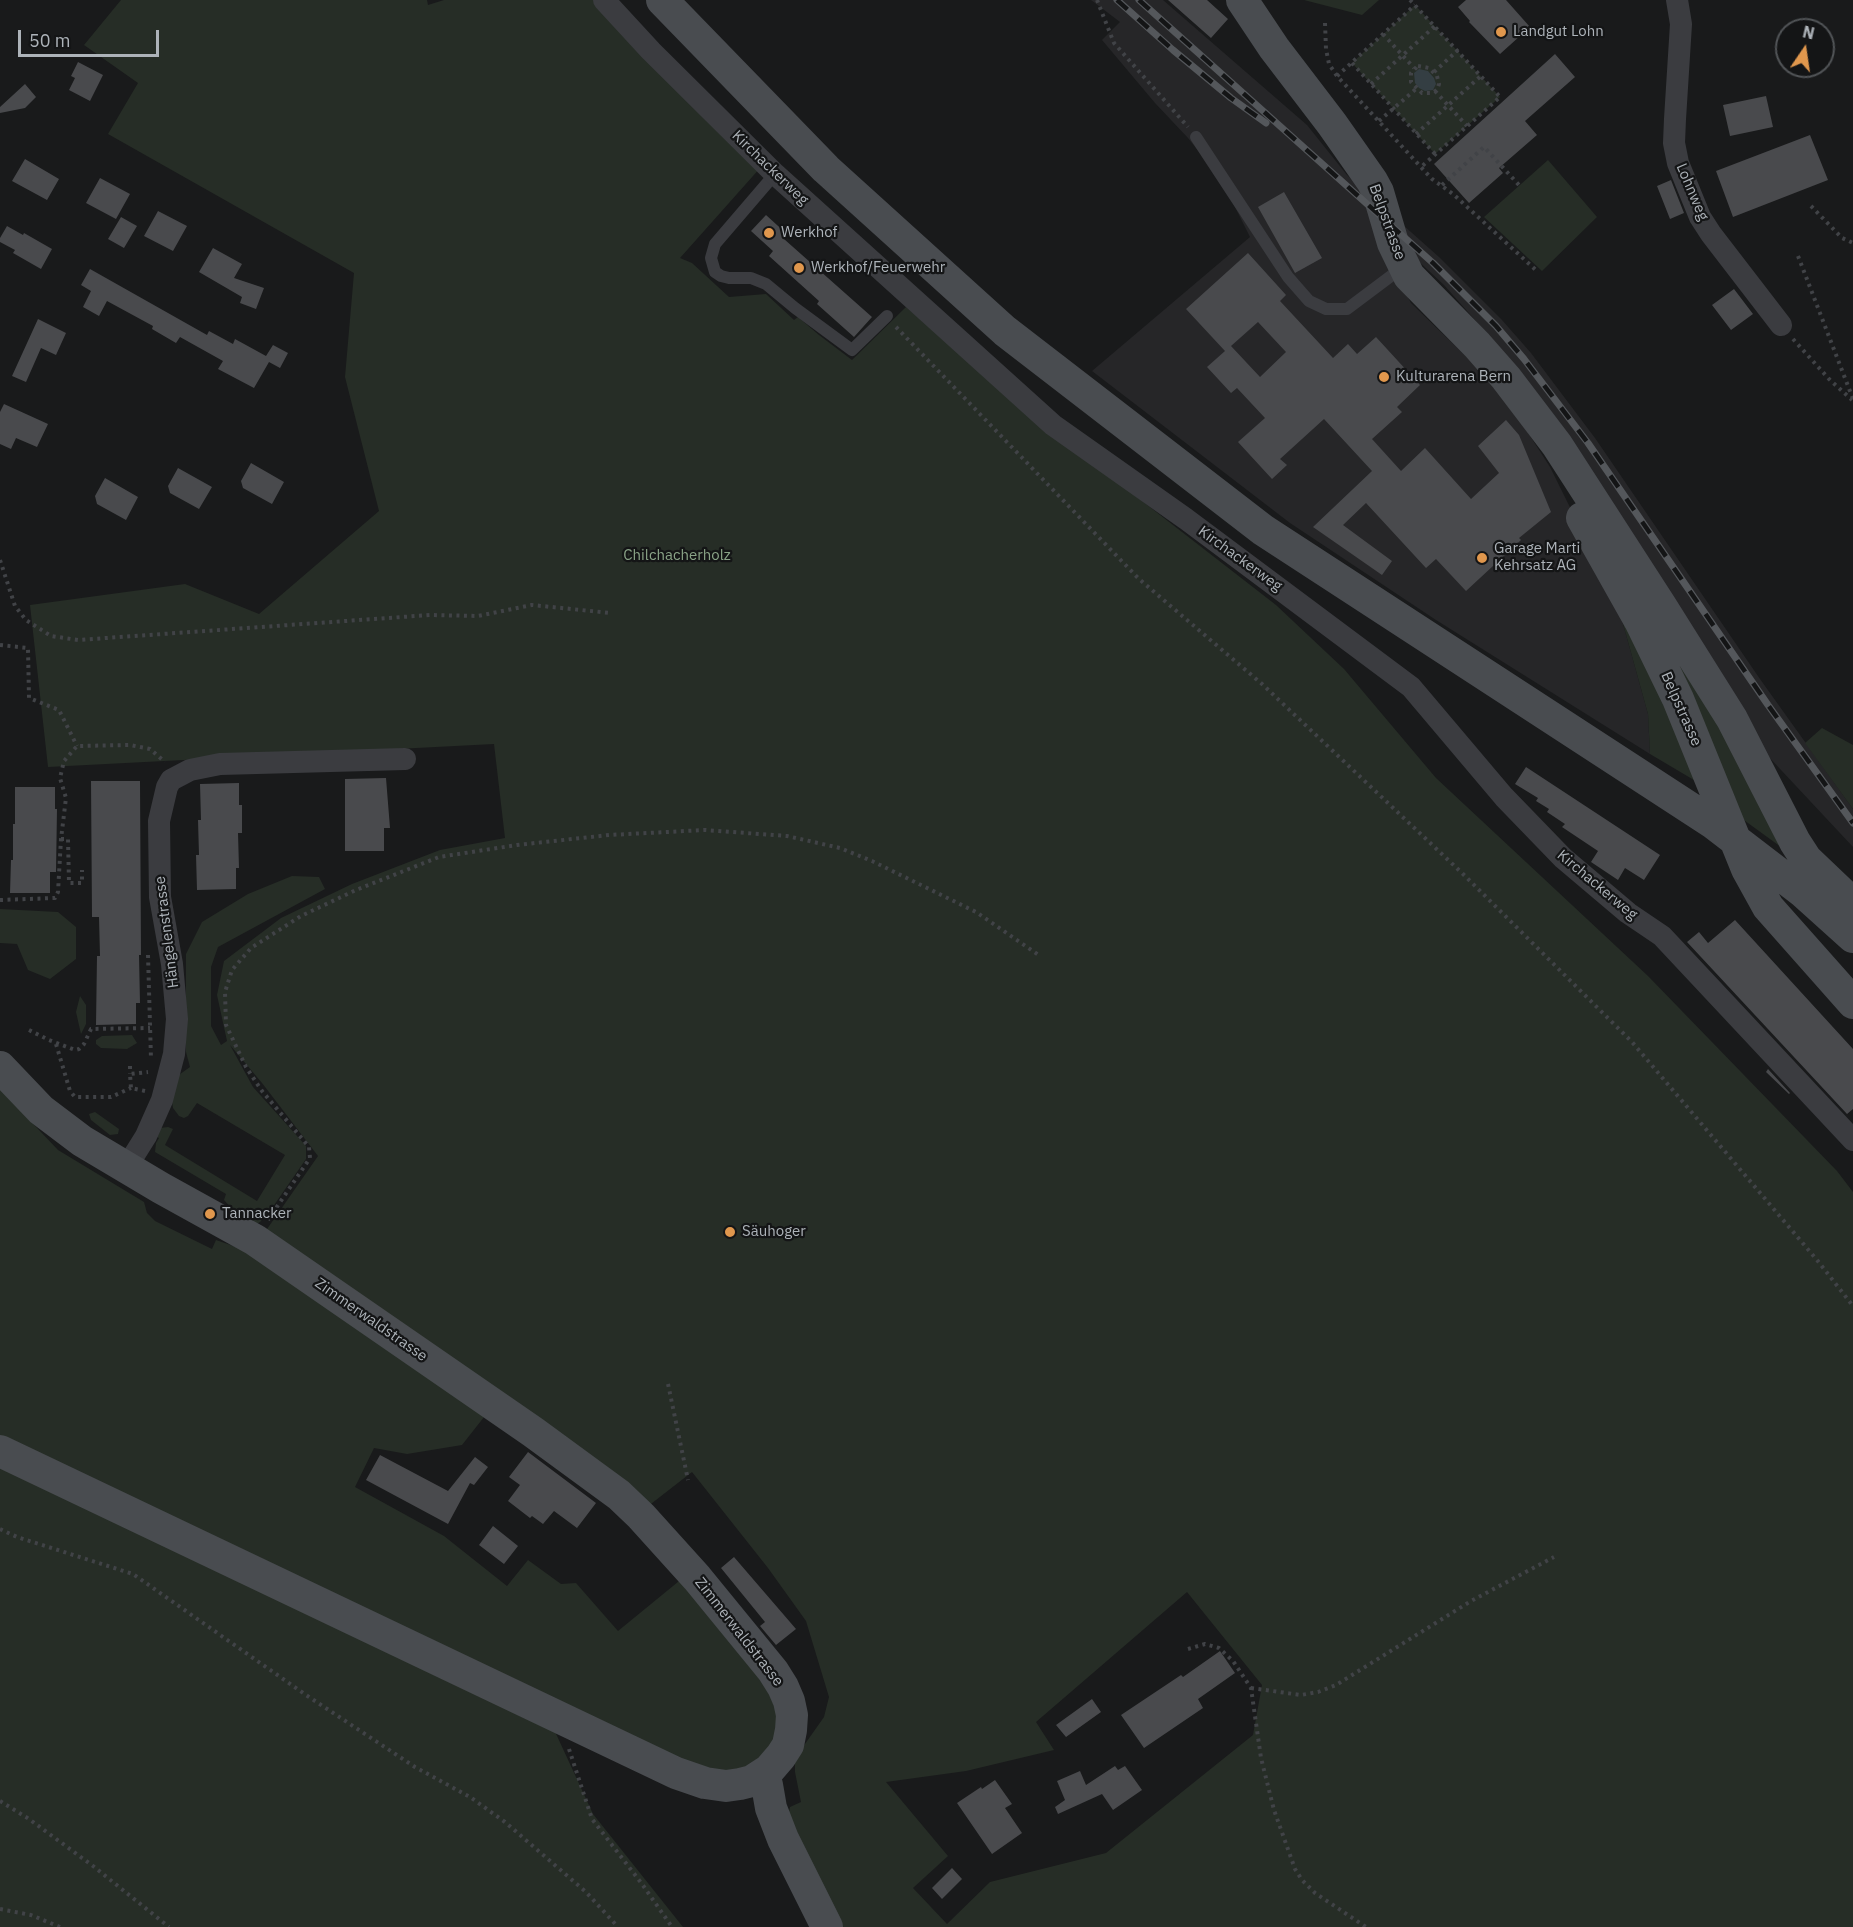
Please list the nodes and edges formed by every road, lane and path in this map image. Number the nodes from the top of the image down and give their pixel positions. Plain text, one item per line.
1 (604, 0) edge
2 (662, 0) edge
3 (1097, 0) edge
4 (1242, 0) edge
5 (1410, 0) edge
6 (1677, 0) edge
7 (1415, 4) junction
8 (1325, 23) dead end
9 (1435, 26) junction
10 (1383, 34) junction
11 (1458, 50) junction
12 (1402, 56) junction
13 (1352, 63) junction
14 (1414, 68) junction
15 (1434, 72) junction
16 (1337, 76) junction
17 (1481, 76) junction
18 (1371, 84) junction
19 (1416, 88) junction
20 (1435, 92) junction
21 (1448, 106) junction
22 (1393, 108) junction
23 (1379, 121) junction
24 (1467, 126) junction
25 (1416, 134) junction
26 (1196, 137) joint
27 (1435, 154) junction
28 (1421, 167) junction
29 (775, 174) junction
30 (1442, 185) junction
31 (1519, 185) dead end
32 (1811, 206) dead end
33 (1853, 243) edge
34 (1798, 256) dead end
35 (1404, 267) junction
36 (1538, 272) dead end
37 (887, 316) joint
38 (1781, 325) joint
39 (1853, 400) edge
40 (1525, 403) junction
41 (0, 560) edge
42 (611, 614) dead end
43 (0, 645) edge
44 (77, 746) junction
45 (405, 759) dead end
46 (171, 780) junction
47 (61, 839) junction
48 (82, 870) dead end
49 (0, 900) edge
50 (1853, 904) edge
51 (1853, 937) edge
52 (148, 951) dead end
53 (1040, 956) dead end
54 (1853, 1003) edge
55 (150, 1028) junction
56 (29, 1030) dead end
57 (56, 1044) junction
58 (151, 1061) dead end
59 (130, 1066) dead end
60 (0, 1067) edge
61 (151, 1072) dead end
62 (130, 1074) junction
63 (131, 1088) junction
64 (163, 1097) junction
65 (1853, 1140) edge
66 (126, 1168) junction
67 (255, 1240) junction
68 (1853, 1306) edge
69 (668, 1384) dead end
70 (0, 1451) edge
71 (688, 1480) dead end
72 (0, 1529) edge
73 (1554, 1557) dead end
74 (1188, 1649) dead end
75 (1251, 1688) junction
76 (569, 1722) junction
77 (762, 1776) junction
78 (0, 1801) edge
79 (0, 1909) edge
80 (60, 1927) edge
81 (169, 1927) edge
82 (618, 1927) edge
83 (672, 1927) edge
84 (827, 1927) edge
85 (1366, 1927) edge

1 - 29 street, Kirchackerweg
2 - 51 street
3 - 26 path
4 - 35 street, Belpstrasse
5 - 7 path
6 - 38 street, Lohnweg
7 - 9 path
7 - 10 path
8 - 16 path
9 - 11 path
9 - 12 path
10 - 12 path
10 - 13 path
11 - 15 path
11 - 17 path
12 - 14 path
12 - 18 path
13 - 16 path
13 - 18 path
14 - 15 path
14 - 19 path
15 - 20 path
16 - 23 path
17 - 21 path
17 - 24 path
18 - 22 path
19 - 20 path
19 - 22 path
20 - 21 path
21 - 24 path
21 - 25 path
22 - 23 path
22 - 25 path
23 - 28 path
24 - 27 path
25 - 27 path
26 - 35 lane
27 - 28 path
28 - 30 path
29 - 37 lane
29 - 65 street, Kirchackerweg
30 - 31 path
30 - 36 path
32 - 33 path
34 - 39 path
35 - 40 street, Belpstrasse
37 - 68 path
38 - 39 path
40 - 50 street, Belpstrasse
40 - 54 street, Belpstrasse
41 - 42 path
43 - 44 path
44 - 46 path
44 - 47 path
45 - 46 street
46 - 64 street, Hängelenstrasse
47 - 48 path
47 - 49 path
52 - 55 path
53 - 67 path
55 - 57 path
55 - 58 path
56 - 57 path
57 - 63 path
59 - 62 path
60 - 66 street, Zimmerwaldstrasse
61 - 62 path
62 - 63 path
63 - 64 path
64 - 66 street, Hängelenstrasse
66 - 67 street, Zimmerwaldstrasse
67 - 77 street, Zimmerwaldstrasse
69 - 71 path
70 - 76 street
72 - 82 path
73 - 75 path
74 - 75 path
75 - 85 path
76 - 77 street
76 - 83 path
77 - 84 street
78 - 81 path
79 - 80 path

